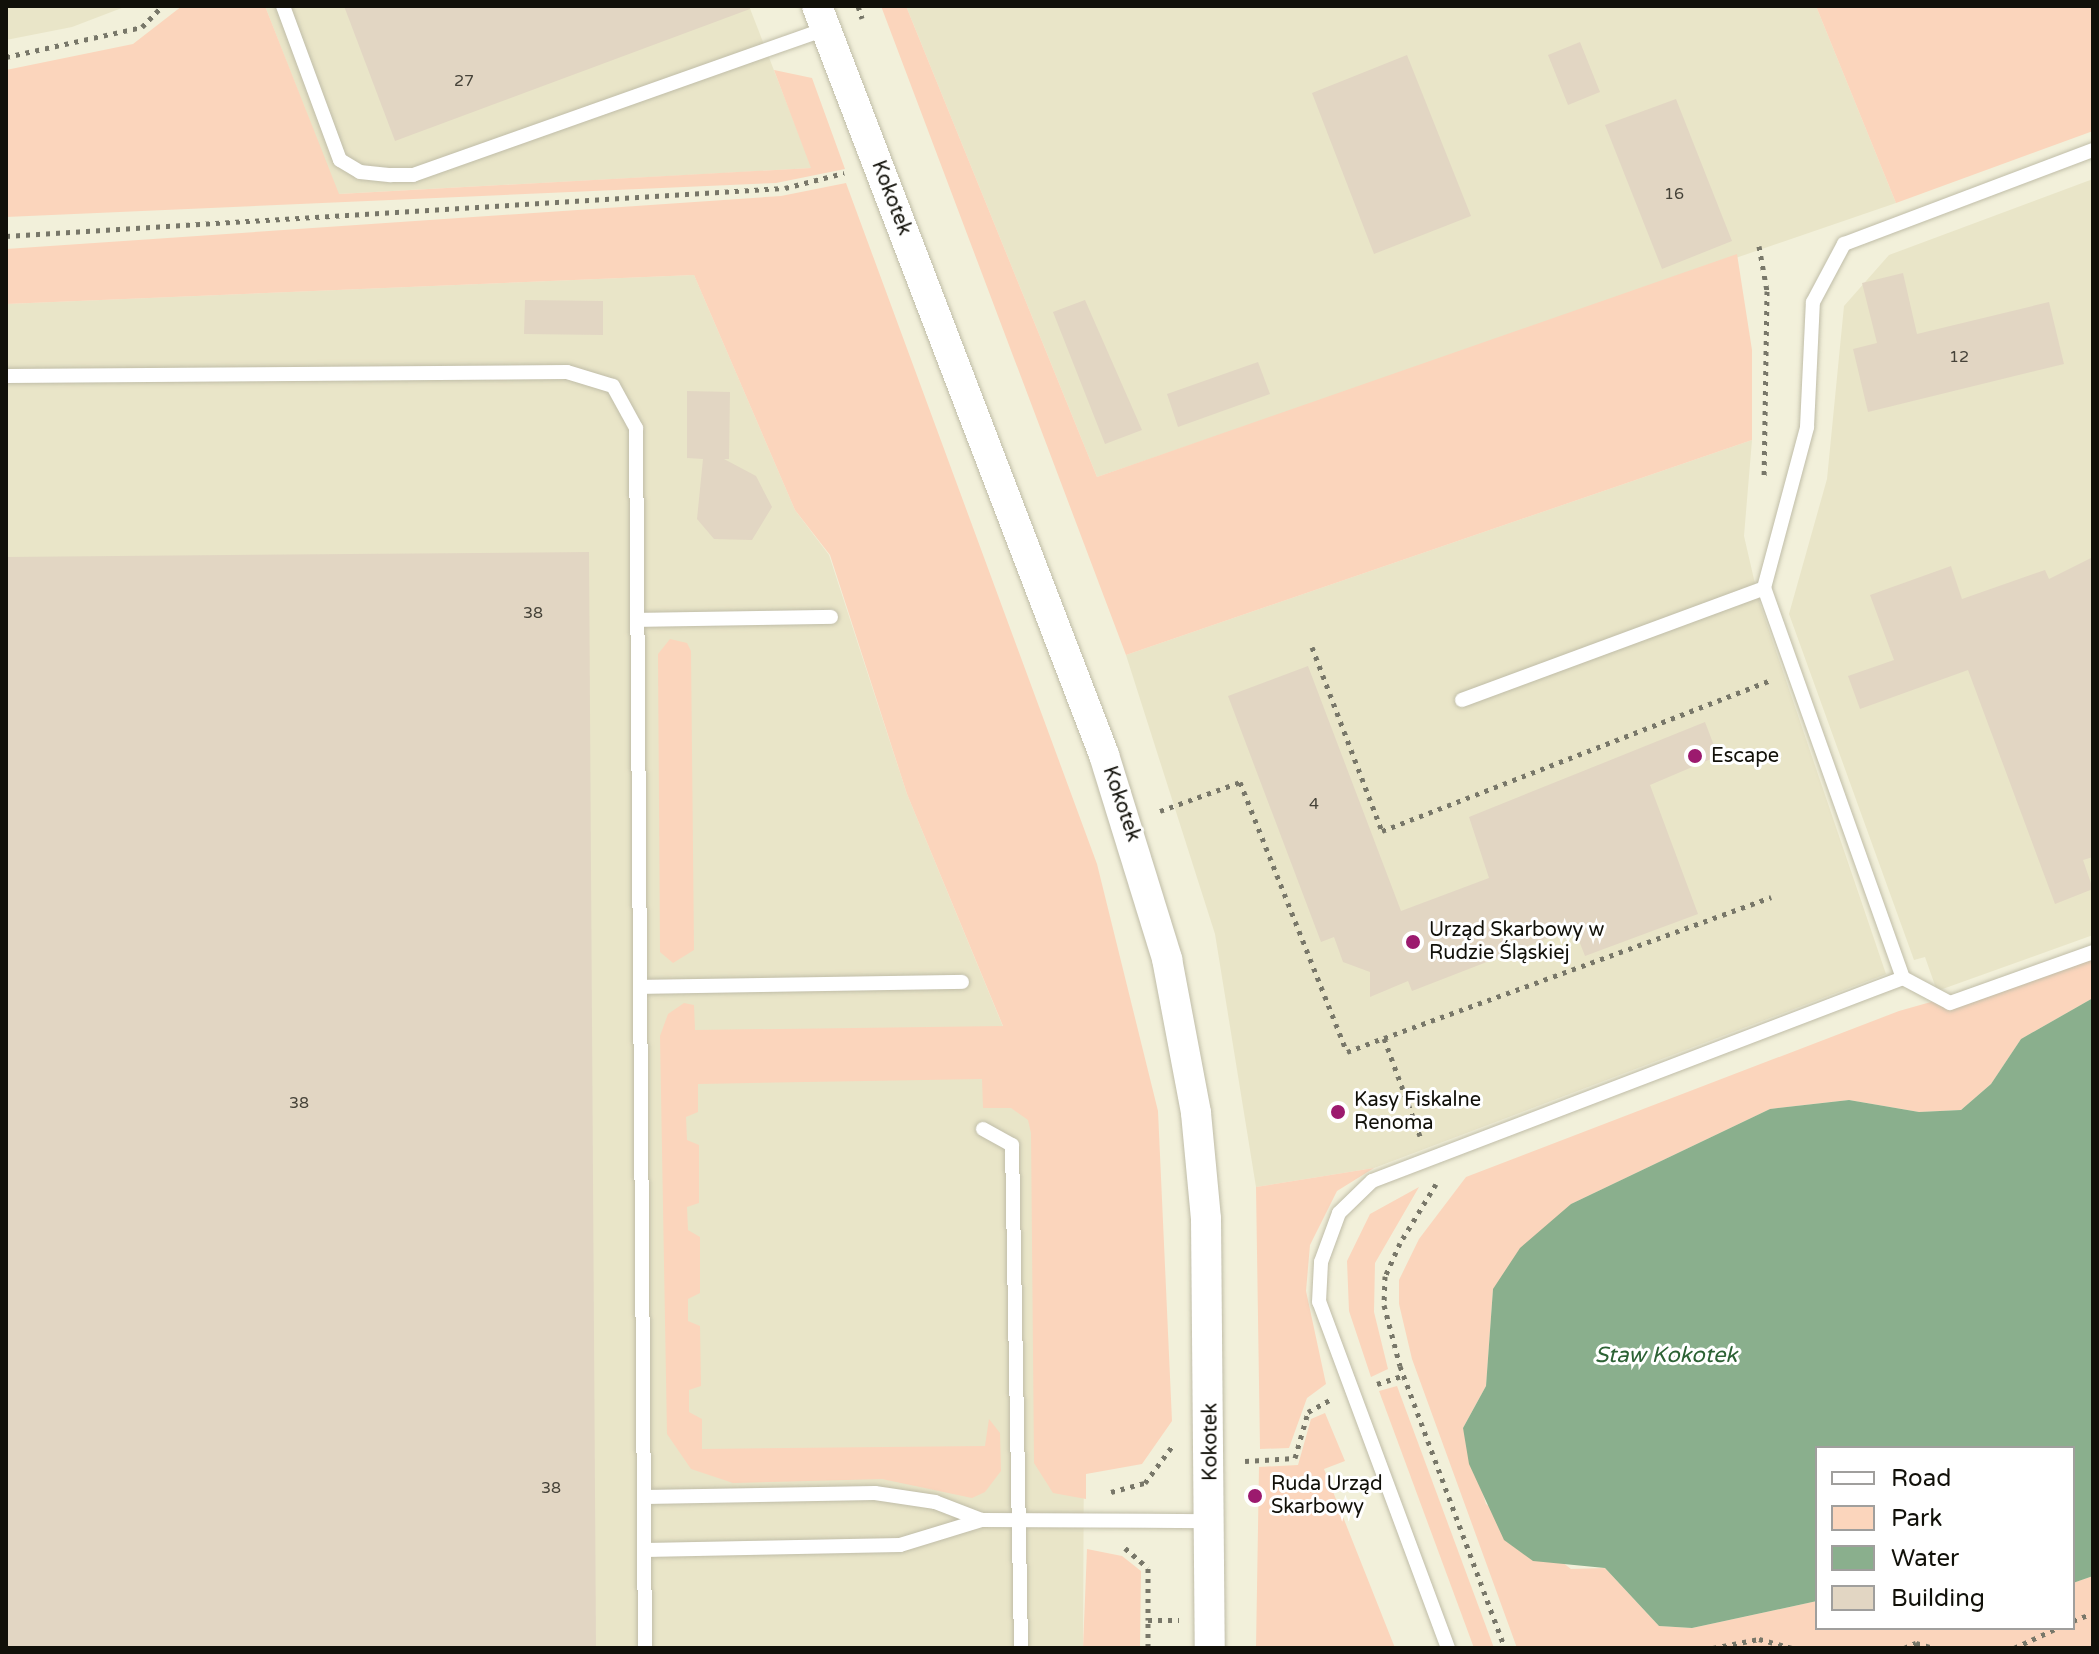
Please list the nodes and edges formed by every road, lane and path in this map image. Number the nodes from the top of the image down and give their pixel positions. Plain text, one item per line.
1 (162, 6) edge
2 (283, 6) edge
3 (821, 17) edge
4 (6, 57) edge
5 (2093, 150) edge
6 (848, 159) dead end
7 (6, 236) edge
8 (1759, 246) dead end
9 (6, 376) edge
10 (1779, 535) junction
11 (1764, 588) junction
12 (831, 617) dead end
13 (638, 620) junction
14 (1312, 647) dead end
15 (1794, 671) junction
16 (1462, 700) dead end
17 (1160, 811) dead end
18 (1771, 897) dead end
19 (2093, 952) edge
20 (1903, 978) junction
21 (962, 982) dead end
22 (641, 987) junction
23 (1384, 1038) junction
24 (983, 1129) dead end
25 (1428, 1159) junction
26 (1177, 1436) dead end
27 (1288, 1460) dead end
28 (1245, 1461) dead end
29 (645, 1497) junction
30 (982, 1520) junction
31 (1021, 1521) junction
32 (1108, 1521) junction
33 (1211, 1521) junction
34 (645, 1550) junction
35 (1148, 1620) dead end
36 (2053, 1630) edge
37 (645, 1648) edge
38 (1021, 1648) edge
39 (1210, 1648) edge
40 (1448, 1648) edge
41 (1505, 1648) edge
42 (1713, 1648) edge
43 (1792, 1648) edge
44 (1904, 1648) edge
45 (1933, 1648) edge
46 (2014, 1648) edge

1 - 4 path
2 - 3 lane
3 - 33 street, Kokotek
5 - 10 lane
6 - 7 path
8 - 10 path
9 - 13 lane
10 - 11 lane
11 - 15 lane
11 - 16 lane
12 - 13 lane
13 - 22 lane
14 - 15 path
15 - 20 lane
17 - 23 path
18 - 23 path
19 - 20 lane
20 - 25 lane
21 - 22 lane
22 - 29 lane
23 - 25 path
24 - 31 lane
25 - 40 lane
25 - 41 path
26 - 32 path
27 - 28 path
29 - 30 lane
29 - 34 lane
30 - 31 lane
30 - 34 lane
31 - 32 lane
31 - 38 lane
32 - 33 lane
32 - 35 path
33 - 39 street, Kokotek
34 - 37 lane
36 - 46 path
42 - 43 path
44 - 45 path

